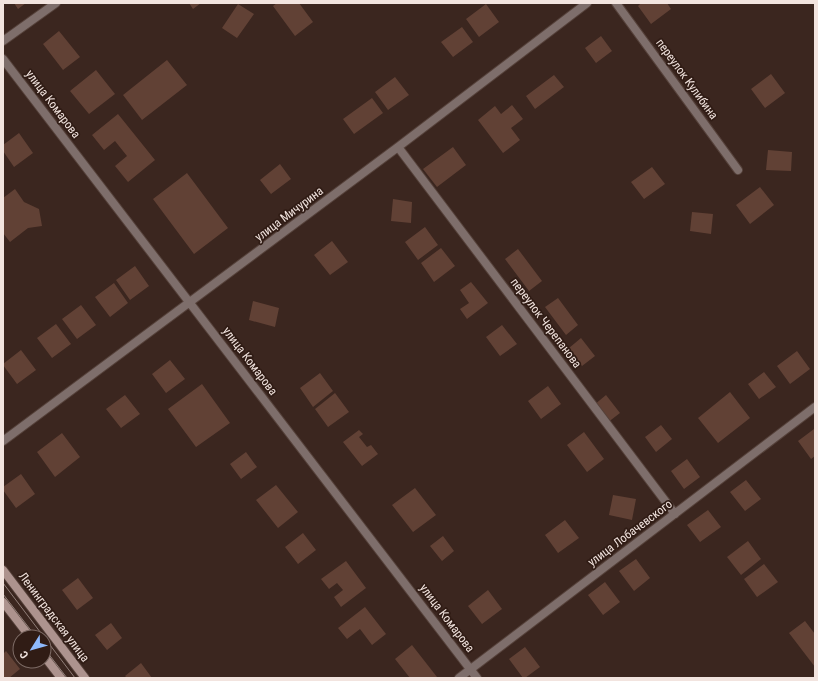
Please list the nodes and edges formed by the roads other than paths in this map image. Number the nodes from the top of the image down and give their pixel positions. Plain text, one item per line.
1 (56, 3) edge
2 (588, 3) edge
3 (616, 3) edge
4 (3, 42) edge
5 (3, 58) edge
6 (398, 147) junction
7 (738, 170) dead end
8 (190, 302) junction
9 (815, 407) edge
10 (3, 441) edge
11 (675, 514) junction
12 (3, 570) edge
13 (3, 602) edge
14 (24, 629) edge
15 (52, 666) edge
16 (471, 669) junction
17 (61, 678) edge
18 (85, 678) edge
19 (459, 678) edge
20 (477, 678) edge

1 - 4 street
2 - 6 street, улица Мичурина
3 - 7 street, переулок Кулибина
5 - 8 street, улица Комарова
6 - 8 street, улица Мичурина
6 - 11 street, переулок Черепанова
8 - 10 street, улица Мичурина
8 - 16 street, улица Комарова
9 - 11 street, улица Лобачевского
11 - 16 street, улица Лобачевского
12 - 18 main road, Ленинградская улица
13 - 14 main road
15 - 17 main road
16 - 19 street, улица Лобачевского
16 - 20 street, улица Комарова

